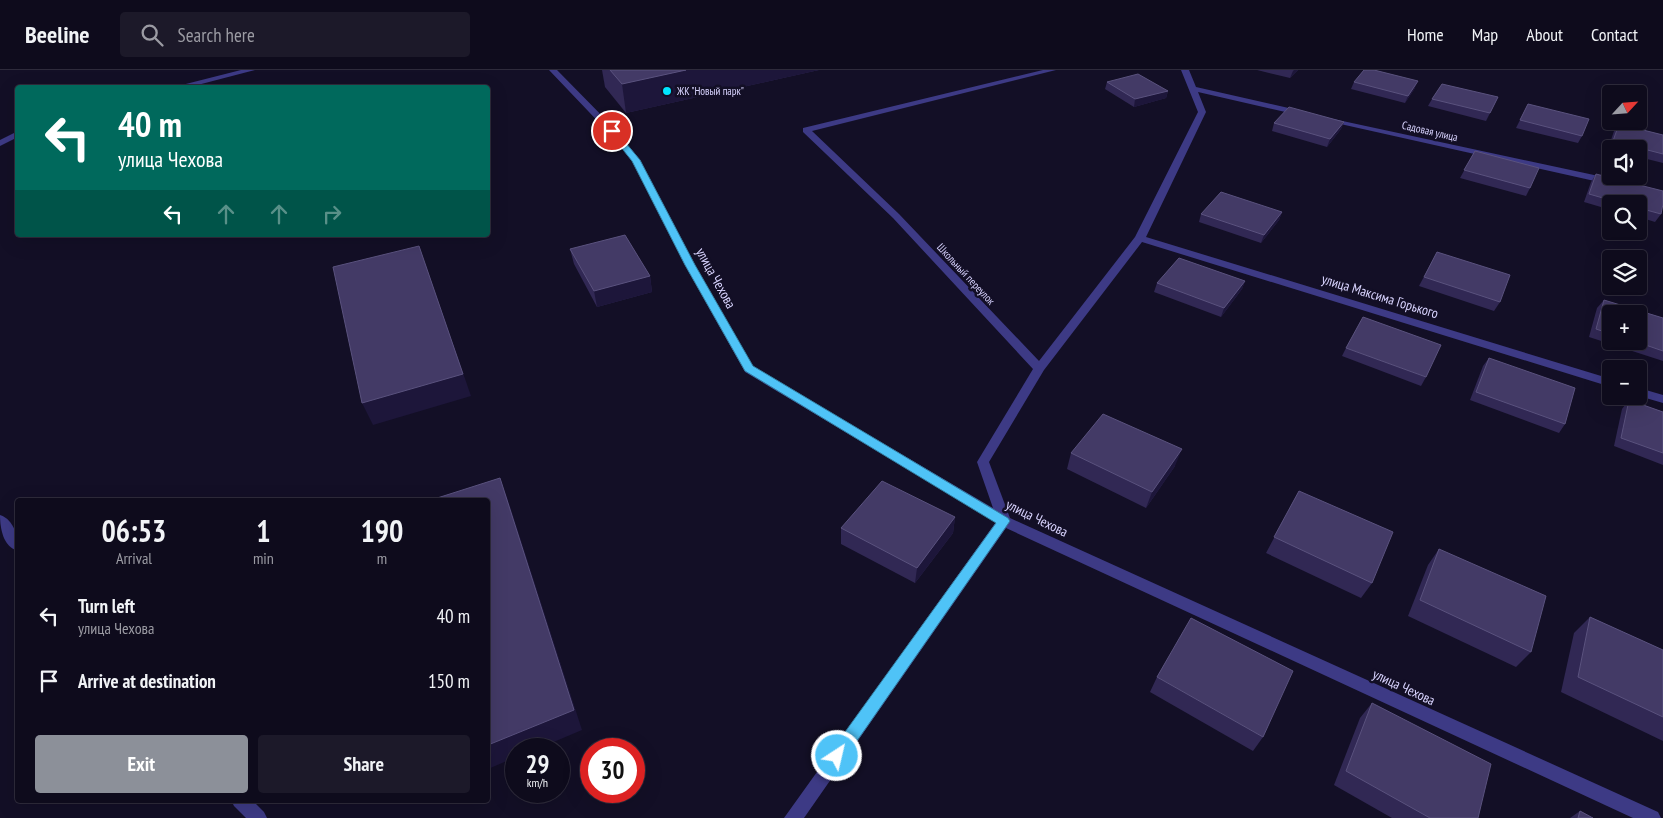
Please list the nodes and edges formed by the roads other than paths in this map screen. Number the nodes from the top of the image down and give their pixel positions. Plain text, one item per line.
1 (252, 70) edge
2 (553, 70) edge
3 (1052, 70) edge
4 (1185, 70) edge
5 (187, 85) edge
6 (1193, 89) junction
7 (1310, 115) edge
8 (1319, 118) edge
9 (15, 134) edge
10 (0, 142) edge
11 (1602, 180) edge
12 (1140, 238) junction
13 (1039, 368) junction
14 (1602, 380) edge
15 (1647, 394) edge
16 (1663, 399) edge
17 (0, 520) edge
18 (1004, 521) junction
19 (15, 542) edge
20 (243, 803) edge
21 (258, 818) edge
22 (793, 818) edge
23 (1652, 818) edge

1 - 5 street
2 - 18 street, улица Чехова
3 - 13 street, Школьный переулок
4 - 6 street
6 - 7 street
6 - 12 street
8 - 11 street, Садовая улица
9 - 10 street
12 - 13 street
12 - 14 street, улица Максима Горького
13 - 18 street
15 - 16 street
17 - 19 street
18 - 22 street
18 - 23 street, улица Чехова
20 - 21 street

